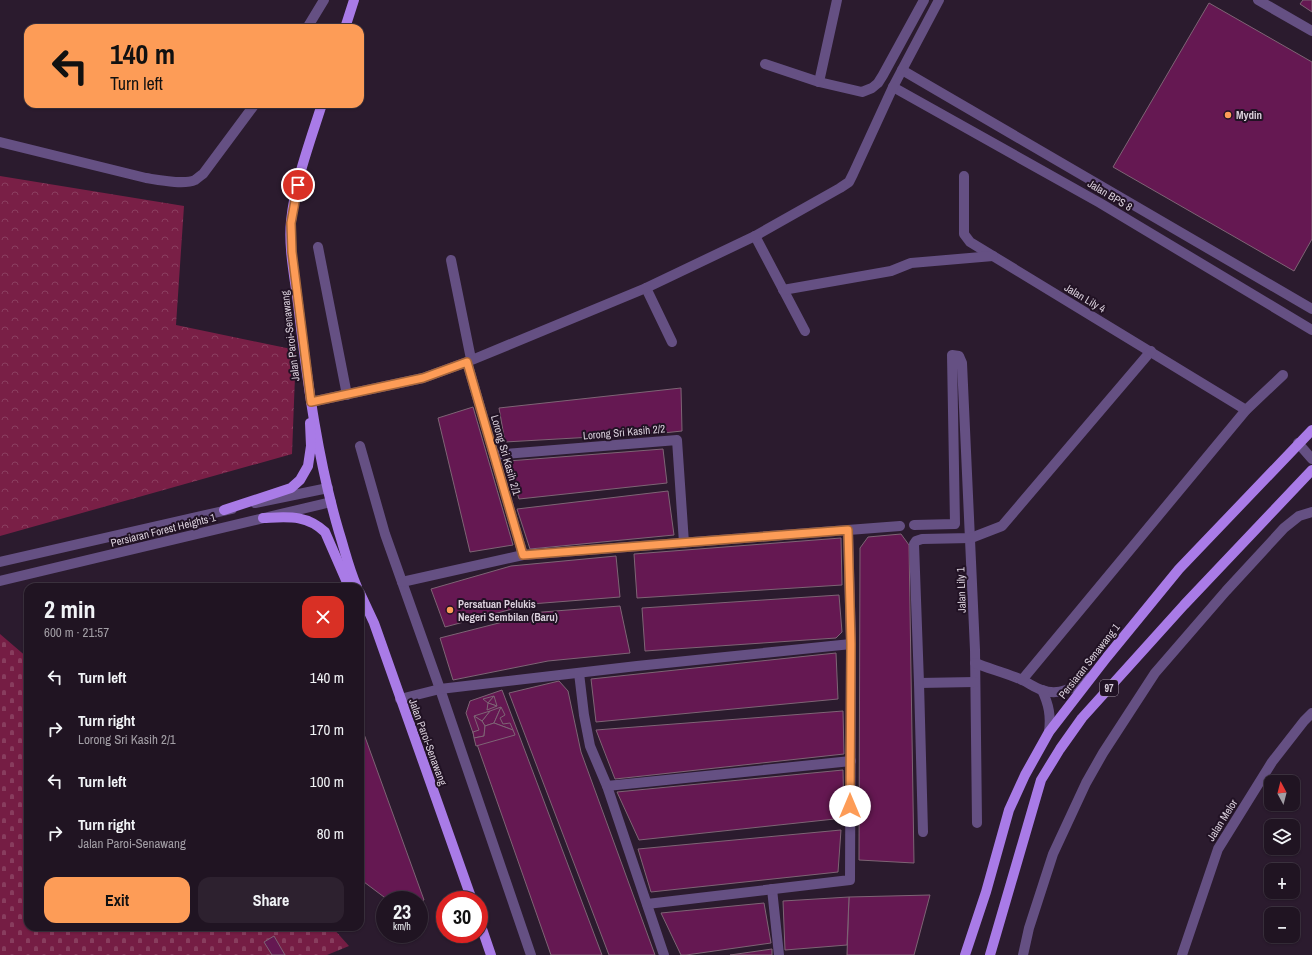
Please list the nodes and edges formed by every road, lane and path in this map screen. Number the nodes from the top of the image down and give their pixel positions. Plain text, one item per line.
1 (324, 0) edge
2 (354, 0) edge
3 (838, 0) edge
4 (924, 0) edge
5 (939, 0) edge
6 (1258, 0) edge
7 (1276, 4) edge
8 (309, 24) edge
9 (346, 24) edge
10 (1312, 31) edge
11 (765, 64) dead end
12 (902, 70) junction
13 (819, 82) junction
14 (893, 87) junction
15 (252, 108) edge
16 (321, 108) edge
17 (0, 142) edge
18 (964, 176) dead end
19 (755, 236) junction
20 (318, 247) dead end
21 (993, 256) junction
22 (451, 260) dead end
23 (646, 288) junction
24 (783, 290) junction
25 (1312, 309) edge
26 (1312, 330) edge
27 (805, 331) dead end
28 (672, 342) dead end
29 (1151, 351) junction
30 (469, 361) junction
31 (1284, 375) dead end
32 (308, 384) junction
33 (347, 395) junction
34 (311, 402) junction
35 (1246, 410) junction
36 (1312, 430) edge
37 (1298, 443) junction
38 (360, 446) dead end
39 (494, 455) junction
40 (1312, 459) edge
41 (1312, 470) edge
42 (328, 488) junction
43 (331, 502) junction
44 (224, 510) junction
45 (1312, 512) edge
46 (263, 518) junction
47 (914, 525) dead end
48 (900, 526) dead end
49 (848, 530) junction
50 (971, 538) junction
51 (684, 543) junction
52 (523, 555) junction
53 (0, 562) edge
54 (0, 581) edge
55 (402, 582) junction
56 (347, 583) edge
57 (355, 583) edge
58 (364, 602) edge
59 (364, 611) edge
60 (374, 623) junction
61 (851, 644) junction
62 (975, 663) junction
63 (579, 673) junction
64 (1091, 677) junction
65 (1022, 680) junction
66 (975, 682) junction
67 (919, 683) junction
68 (440, 689) junction
69 (1042, 690) junction
70 (400, 699) junction
71 (1312, 713) edge
72 (1049, 732) junction
73 (850, 761) junction
74 (607, 786) junction
75 (977, 824) dead end
76 (923, 832) dead end
77 (772, 889) junction
78 (469, 891) edge
79 (647, 904) junction
80 (487, 943) edge
81 (491, 955) edge
82 (531, 955) edge
83 (664, 955) edge
84 (779, 955) edge
85 (965, 955) edge
86 (990, 955) edge
87 (1023, 955) edge
88 (1182, 955) edge

1 - 8 street
2 - 9 main road
3 - 13 street
4 - 13 street
5 - 12 street
6 - 7 street
7 - 10 street
11 - 13 street
12 - 14 street
12 - 25 street
14 - 19 street
14 - 26 street, Jalan BPS 8
15 - 17 street
16 - 32 main road, Jalan Paroi-Senawang
18 - 21 street, Jalan Lily 4
19 - 23 street
19 - 24 street
20 - 33 street
21 - 24 street
21 - 29 street, Jalan Lily 4
22 - 30 street, Lorong Sri Kasih 2/1
23 - 28 street
23 - 30 street
24 - 27 street
29 - 35 street, Jalan Lily 4
29 - 50 street
30 - 33 street
30 - 39 street, Lorong Sri Kasih 2/1
31 - 35 street
32 - 34 main road, Jalan Paroi-Senawang
32 - 44 main road
33 - 34 street
34 - 42 main road, Jalan Paroi-Senawang
35 - 65 street
36 - 37 main road, Persiaran Senawang 1 / 97
37 - 40 street
37 - 64 main road, Persiaran Senawang 1 / 97
38 - 55 street
39 - 51 street, Lorong Sri Kasih 2/2
39 - 52 street, Lorong Sri Kasih 2/1
41 - 86 main road, 97
42 - 43 main road, Jalan Paroi-Senawang
42 - 44 street, Persiaran Forest Heights 1
43 - 46 street, Persiaran Forest Heights 1
43 - 57 main road, Jalan Paroi-Senawang
44 - 53 street, Persiaran Forest Heights 1
45 - 87 street
46 - 54 street, Persiaran Forest Heights 1
46 - 56 main road
47 - 50 street, Jalan Lily 1
48 - 49 street
49 - 51 street
49 - 61 street
50 - 62 street, Jalan Lily 1
50 - 67 street
51 - 52 street
52 - 55 street
55 - 68 street
58 - 60 main road, Jalan Paroi-Senawang
59 - 60 main road
60 - 70 main road, Jalan Paroi-Senawang
61 - 63 street
61 - 73 street
62 - 65 street
62 - 66 street, Jalan Lily 1
63 - 68 street
63 - 74 street
64 - 69 street
64 - 72 main road, Persiaran Senawang 1 / 97
65 - 69 street
66 - 67 street
66 - 75 street, Jalan Lily 1
67 - 76 street
68 - 70 street
68 - 82 street
69 - 72 street
70 - 78 main road, Jalan Paroi-Senawang
71 - 88 street, Jalan Melor
72 - 85 main road, Persiaran Senawang 1 / 97
73 - 74 street
73 - 77 street
74 - 79 street
77 - 79 street
77 - 84 street
79 - 83 street
80 - 81 main road

